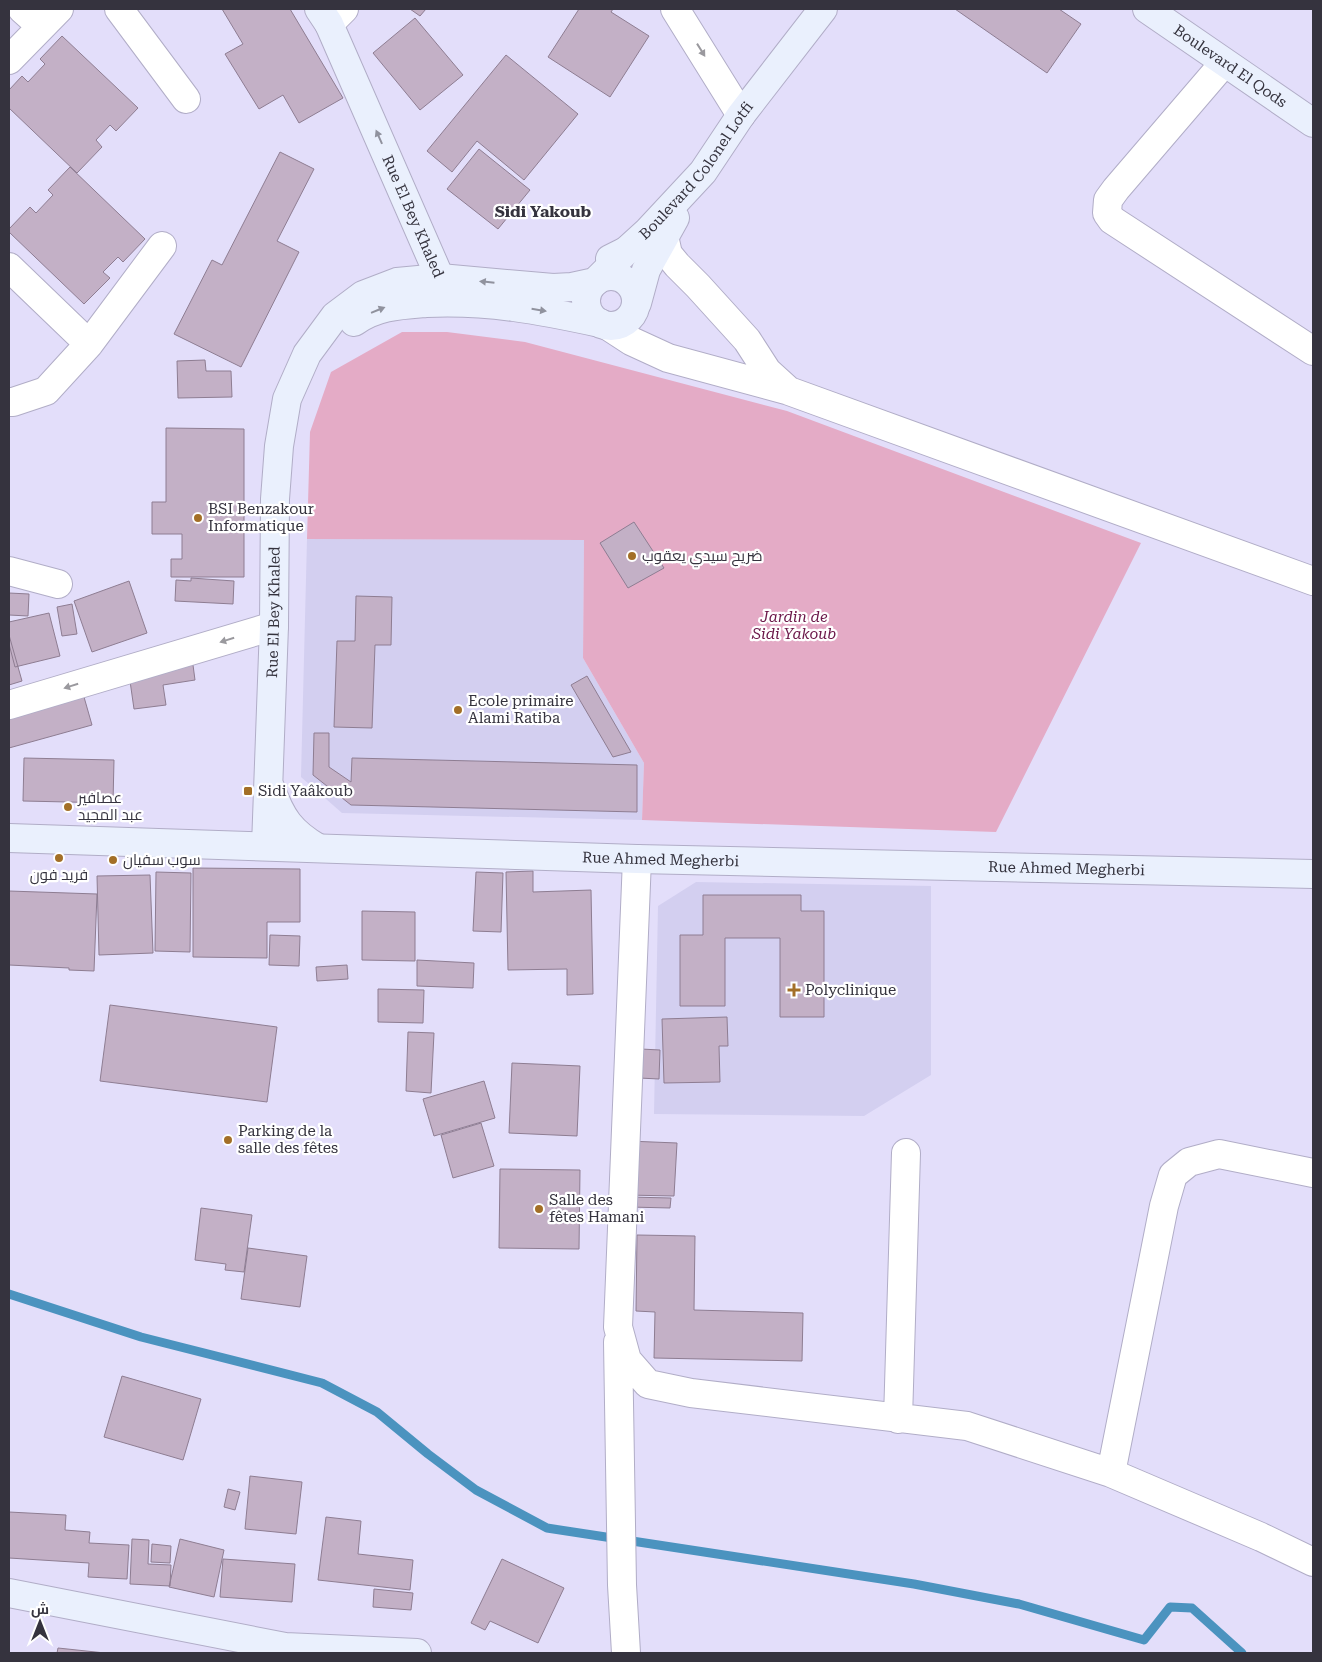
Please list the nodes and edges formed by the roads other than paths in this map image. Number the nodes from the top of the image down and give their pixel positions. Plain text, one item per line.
1 (119, 9) edge
2 (676, 9) edge
3 (823, 9) edge
4 (1147, 9) edge
5 (330, 14) edge
6 (40, 15) edge
7 (9, 60) edge
8 (1224, 63) junction
9 (186, 99) dead end
10 (741, 115) junction
11 (1313, 123) edge
12 (703, 172) junction
13 (664, 236) junction
14 (162, 246) dead end
15 (626, 251) junction
16 (9, 267) edge
17 (440, 278) junction
18 (595, 282) junction
19 (534, 287) junction
20 (637, 303) junction
21 (604, 324) junction
22 (89, 344) junction
23 (1313, 351) edge
24 (308, 354) junction
25 (789, 391) junction
26 (9, 402) edge
27 (9, 572) edge
28 (1313, 581) edge
29 (58, 584) dead end
30 (274, 626) junction
31 (9, 705) edge
32 (268, 780) junction
33 (9, 838) edge
34 (205, 844) junction
35 (266, 846) junction
36 (318, 848) junction
37 (637, 859) junction
38 (1313, 874) edge
39 (906, 1153) dead end
40 (1313, 1173) edge
41 (618, 1327) junction
42 (898, 1419) junction
43 (1111, 1473) junction
44 (1313, 1562) edge
45 (9, 1593) edge
46 (280, 1650) edge
47 (417, 1653) edge
48 (626, 1653) edge

1 - 9 street
2 -> 10 street
3 - 10 main road, Boulevard Colonel Lotfi
4 - 8 main road, Boulevard El Qods
17 -> 5 main road, Rue El Bey Khaled
6 - 7 street
8 - 11 main road, Boulevard El Qods
8 - 23 street
10 - 12 main road, Boulevard Colonel Lotfi
12 - 13 main road
12 - 15 main road, Boulevard Colonel Lotfi
13 - 20 main road
13 - 25 street
14 - 22 street
15 - 18 main road
15 - 19 main road, Boulevard Colonel Lotfi
16 - 22 street
19 -> 17 main road
17 - 24 main road, Rue El Bey Khaled
18 - 19 main road
18 - 20 main road
18 - 21 main road
20 - 21 main road
24 -> 21 main road, Rue El Bey Khaled
21 - 25 street
22 - 26 street
24 - 30 main road, Rue El Bey Khaled
25 - 28 street
27 - 29 street
30 -> 31 street
30 - 32 main road, Rue El Bey Khaled
32 - 34 main road
32 - 35 main road, Rue El Bey Khaled
32 - 36 main road
33 - 34 main road, Rue Ahmed Megherbi
34 - 35 main road, Rue Ahmed Megherbi
35 - 36 main road, Rue Ahmed Megherbi
36 - 37 main road, Rue Ahmed Megherbi
37 - 38 main road, Rue Ahmed Megherbi
37 - 41 street
39 - 42 street
40 - 43 street
41 - 42 street
41 - 48 street
42 - 43 street
43 - 44 street
45 - 46 main road
46 - 47 main road

